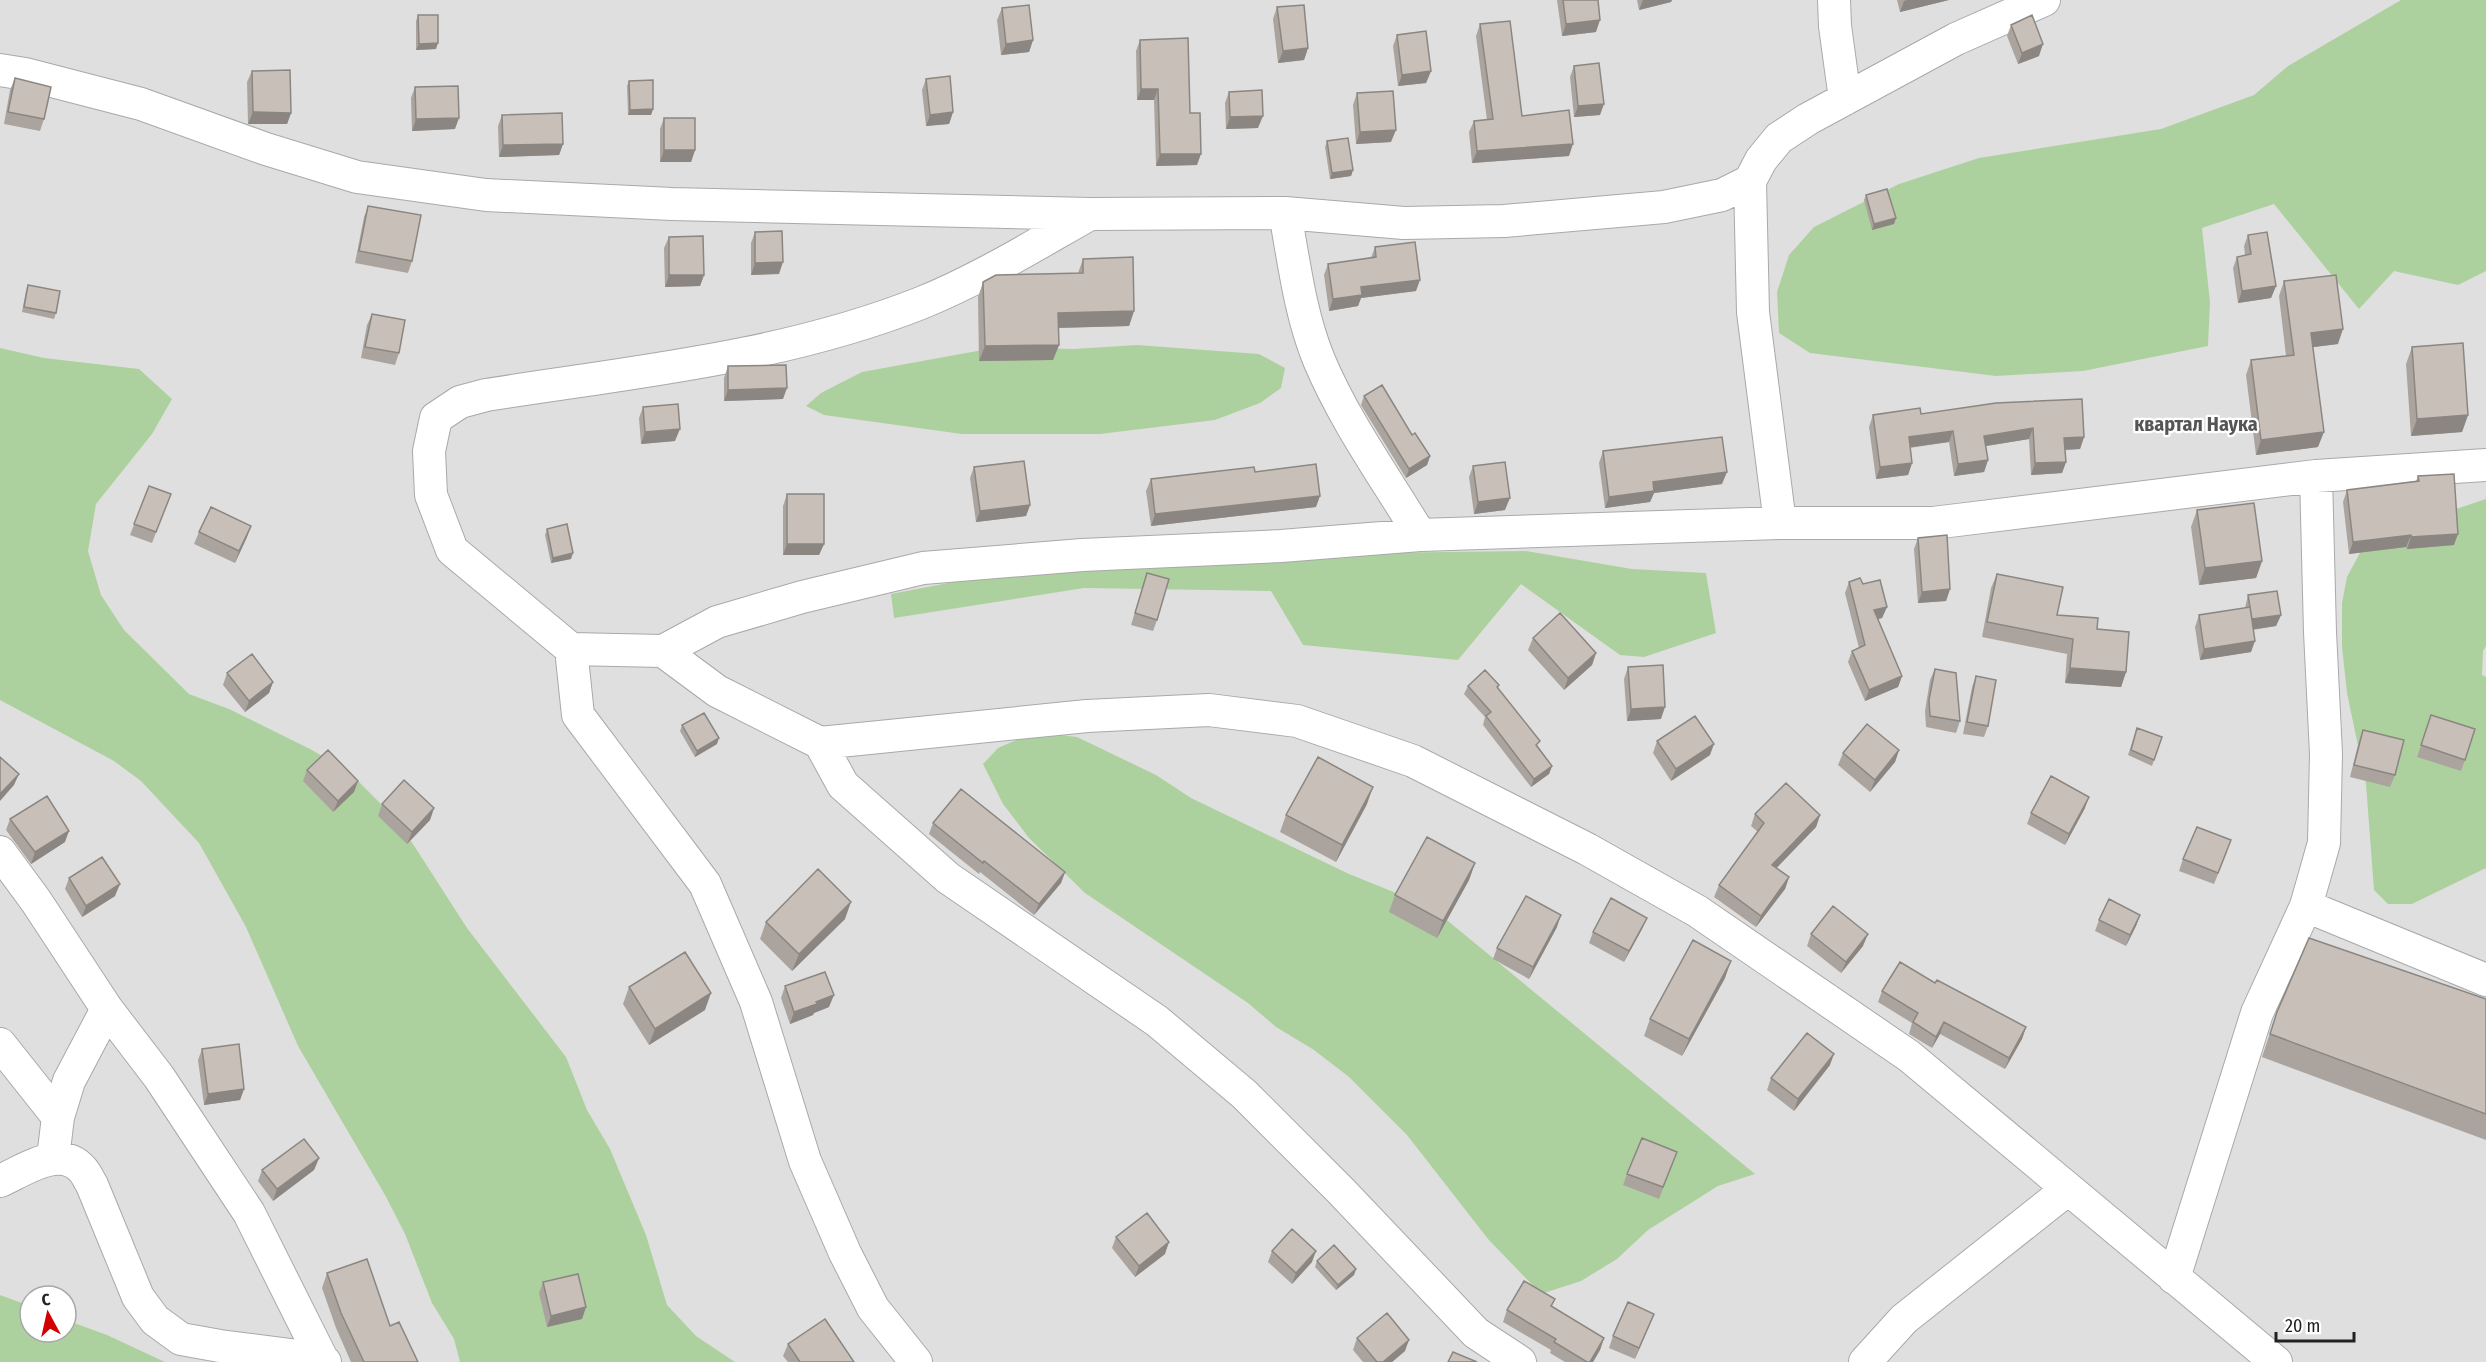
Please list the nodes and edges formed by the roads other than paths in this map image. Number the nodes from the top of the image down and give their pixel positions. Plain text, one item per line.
1 (1834, 0) edge
2 (2044, 0) edge
3 (0, 70) edge
4 (1845, 99) junction
5 (1750, 181) junction
6 (1285, 213) junction
7 (1090, 214) junction
8 (2486, 465) edge
9 (2316, 476) junction
10 (1780, 524) junction
11 (1419, 535) junction
12 (571, 649) junction
13 (663, 651) junction
14 (820, 743) junction
15 (0, 852) edge
16 (2306, 906) junction
17 (2486, 980) edge
18 (107, 1009) junction
19 (0, 1044) edge
20 (58, 1117) junction
21 (52, 1158) junction
22 (0, 1181) edge
23 (2068, 1189) junction
24 (2174, 1278) junction
25 (324, 1360) edge
26 (916, 1362) edge
27 (1520, 1362) edge
28 (1865, 1362) edge
29 (2276, 1362) edge

1 - 4 street
2 - 4 street
3 - 7 street
4 - 5 street
5 - 6 street
5 - 10 street
6 - 7 street
6 - 11 street
7 - 12 street
8 - 9 street
9 - 10 street
9 - 16 street
10 - 11 street
11 - 13 street
12 - 13 street
12 - 26 street
13 - 14 street
14 - 23 street
14 - 27 street
15 - 18 street
16 - 17 street
16 - 24 street
18 - 20 street
18 - 25 street
19 - 20 street
20 - 21 street
21 - 22 street
21 - 25 street
23 - 24 street
23 - 28 street
24 - 29 street

